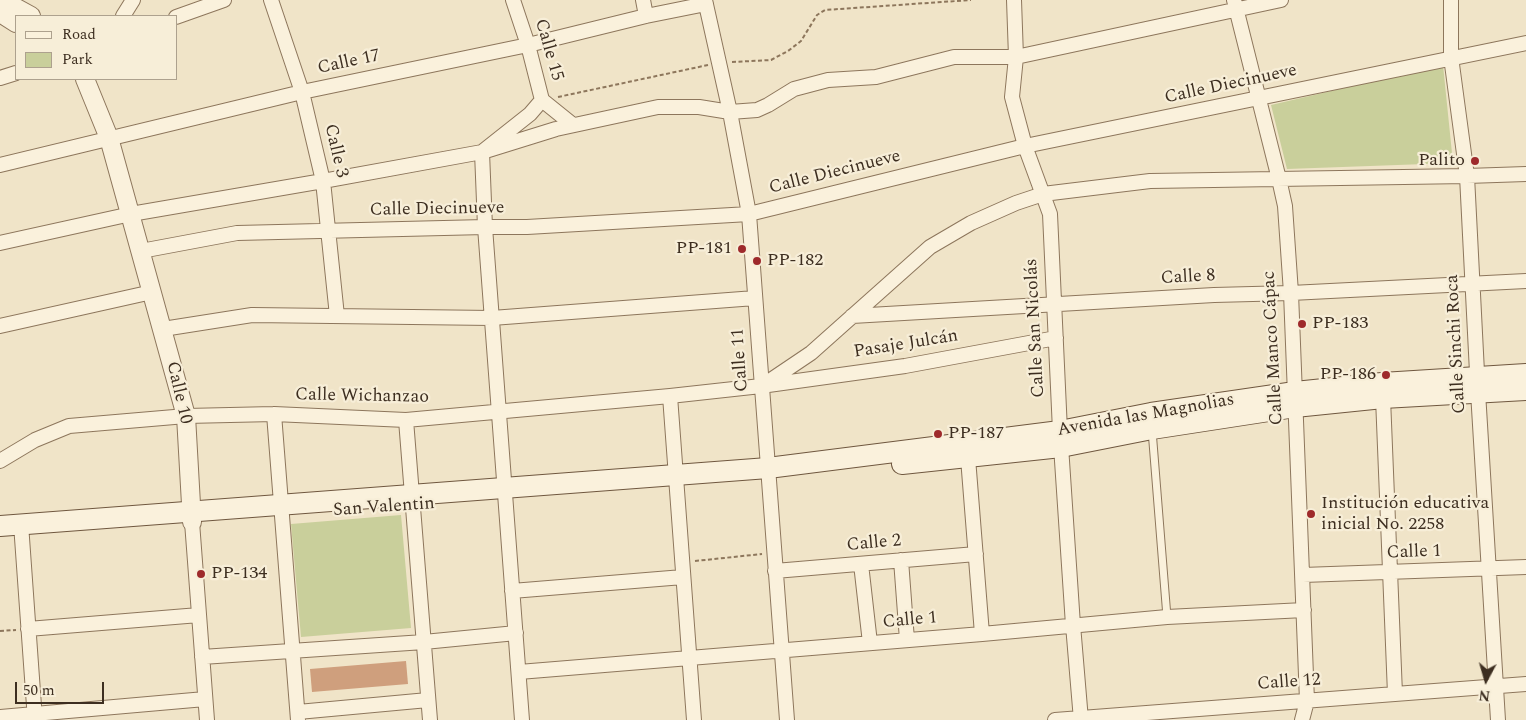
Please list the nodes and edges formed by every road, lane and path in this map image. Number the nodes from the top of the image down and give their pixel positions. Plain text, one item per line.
1 (133, 0) edge
2 (224, 0) edge
3 (271, 0) edge
4 (513, 0) edge
5 (643, 0) edge
6 (970, 0) edge
7 (1014, 0) edge
8 (1281, 0) edge
9 (1451, 0) edge
10 (706, 2) edge
11 (1235, 5) edge
12 (5, 10) edge
13 (27, 15) edge
14 (124, 15) edge
15 (178, 16) edge
16 (646, 16) junction
17 (1526, 42) edge
18 (528, 45) junction
19 (1016, 57) junction
20 (1451, 57) junction
21 (719, 63) junction
22 (15, 73) edge
23 (0, 78) edge
24 (85, 80) edge
25 (302, 92) junction
26 (1258, 98) junction
27 (542, 100) junction
28 (730, 112) junction
29 (573, 125) junction
30 (109, 138) junction
31 (1025, 146) junction
32 (482, 152) junction
33 (0, 165) edge
34 (1526, 174) edge
35 (1467, 176) junction
36 (1279, 179) junction
37 (324, 181) junction
38 (1043, 194) junction
39 (131, 214) junction
40 (749, 214) junction
41 (485, 227) junction
42 (328, 232) junction
43 (0, 243) edge
44 (141, 251) junction
45 (1526, 281) edge
46 (1472, 284) junction
47 (152, 292) junction
48 (1291, 294) junction
49 (755, 298) junction
50 (1054, 304) junction
51 (336, 316) junction
52 (852, 316) junction
53 (492, 318) junction
54 (0, 326) edge
55 (162, 329) junction
56 (1056, 338) junction
57 (1526, 374) edge
58 (1477, 385) junction
59 (762, 386) junction
60 (1526, 390) edge
61 (670, 396) junction
62 (1383, 398) junction
63 (1295, 399) junction
64 (498, 412) junction
65 (274, 414) junction
66 (186, 416) junction
67 (406, 420) junction
68 (1152, 430) junction
69 (1060, 439) junction
70 (968, 458) junction
71 (0, 461) edge
72 (768, 473) junction
73 (676, 481) junction
74 (505, 494) junction
75 (413, 500) junction
76 (282, 510) junction
77 (192, 517) junction
78 (0, 526) edge
79 (22, 530) junction
80 (0, 537) edge
81 (774, 553) junction
82 (976, 554) junction
83 (901, 560) junction
84 (682, 562) junction
85 (861, 564) junction
86 (1526, 567) edge
87 (1488, 569) junction
88 (775, 571) junction
89 (1390, 572) junction
90 (1303, 575) junction
91 (683, 577) junction
92 (512, 590) junction
93 (1304, 610) junction
94 (199, 615) junction
95 (1167, 616) junction
96 (1073, 625) junction
97 (28, 629) junction
98 (0, 631) edge
99 (516, 633) junction
100 (982, 634) junction
101 (907, 640) junction
102 (424, 642) junction
103 (870, 643) junction
104 (293, 651) junction
105 (781, 651) junction
106 (202, 657) junction
107 (690, 658) junction
108 (519, 672) junction
109 (1526, 684) edge
110 (1496, 686) junction
111 (1395, 694) junction
112 (205, 699) junction
113 (428, 700) junction
114 (1307, 701) junction
115 (298, 716) edge
116 (0, 717) edge
117 (35, 717) edge
118 (1081, 719) edge
119 (207, 720) edge
120 (430, 720) edge
121 (522, 720) edge
122 (694, 720) edge
123 (787, 720) edge
124 (1055, 720) edge
125 (1302, 720) edge
126 (1498, 720) edge

1 - 14 street
2 - 15 street
3 - 25 street, Calle 3
4 - 18 street, Calle 15
5 - 16 street
6 - 21 path
7 - 19 street, Calle San Nicolás
8 - 11 street
9 - 20 street, Calle Sinchi Roca
10 - 16 street, Calle 17
10 - 21 street, Calle 11
11 - 19 street
11 - 26 street, Calle Manco Cápac
12 - 13 street
16 - 18 street, Calle 17
17 - 20 street, Calle Diecinueve
18 - 25 street, Calle 17
18 - 27 street, Calle 15
19 - 28 street
19 - 31 street, Calle San Nicolás
20 - 26 street, Calle Diecinueve
20 - 35 street, Calle Sinchi Roca
21 - 27 path
21 - 28 street, Calle 11
22 - 23 street
24 - 30 street, Calle 10
25 - 30 street, Calle 17
25 - 37 street, Calle 3
26 - 31 street, Calle Diecinueve
26 - 36 street, Calle Manco Cápac
27 - 29 street, Calle 15
27 - 32 street
28 - 29 street
28 - 40 street, Calle 11
29 - 32 street
30 - 33 street, Calle 17
30 - 39 street, Calle 10
31 - 38 street, Calle San Nicolás
31 - 40 street, Calle Diecinueve
32 - 37 street
32 - 41 street
34 - 35 street
35 - 36 street
35 - 46 street, Calle Sinchi Roca
36 - 38 street
36 - 48 street, Calle Manco Cápac
37 - 39 street
37 - 42 street, Calle 3
38 - 50 street, Calle San Nicolás
38 - 52 street
39 - 43 street
39 - 44 street, Calle 10
40 - 41 street, Calle Diecinueve
40 - 49 street, Calle 11
41 - 42 street, Calle Diecinueve
41 - 53 street
42 - 44 street, Calle Diecinueve
42 - 51 street, Calle 3
44 - 47 street, Calle 10
45 - 46 street, Calle 8
46 - 48 street, Calle 8
46 - 58 street, Calle Sinchi Roca
47 - 54 street
47 - 55 street, Calle 10
48 - 50 street, Calle 8
48 - 63 street, Calle Manco Cápac
49 - 53 street
49 - 59 street, Calle 11
50 - 52 street, Calle 8
50 - 56 street, Calle San Nicolás
51 - 53 street
51 - 55 street
52 - 59 street
53 - 64 street
55 - 66 street, Calle 10
56 - 59 street, Pasaje Julcán
56 - 69 street, Calle San Nicolás
57 - 58 main road, Avenida las Magnolias
58 - 60 main road, Avenida las Magnolias
58 - 62 main road, Avenida las Magnolias
58 - 63 main road, Avenida las Magnolias
58 - 87 street, Calle Sinchi Roca
59 - 61 street, Calle Wichanzao
59 - 72 street, Calle 11
61 - 64 street, Calle Wichanzao
61 - 73 street
62 - 63 main road, Avenida las Magnolias
62 - 89 street
63 - 68 main road, Avenida las Magnolias
63 - 69 main road, Avenida las Magnolias
63 - 90 street, Calle Manco Cápac
64 - 67 street, Calle Wichanzao
64 - 74 street
65 - 66 street, Calle Wichanzao
65 - 67 street, Calle Wichanzao
65 - 76 street
66 - 71 street, Calle Wichanzao
66 - 77 street, Calle 10
67 - 75 street
68 - 69 main road, Avenida las Magnolias
68 - 95 lane
69 - 70 main road, Avenida las Magnolias
69 - 72 main road, Avenida las Magnolias
69 - 96 street, Calle San Nicolás
70 - 72 main road, Avenida las Magnolias
70 - 82 street
72 - 73 main road, San Valentin
72 - 81 street, Calle 11
73 - 74 main road, San Valentin
73 - 84 street
74 - 75 main road, San Valentin
74 - 92 street
75 - 76 main road, San Valentin
75 - 102 street
76 - 77 main road, San Valentin
76 - 104 street
77 - 79 main road, San Valentin
77 - 94 street, Calle 10
78 - 79 main road, San Valentin
79 - 80 main road, San Valentin
79 - 97 street
81 - 84 path
81 - 88 street, Calle 11
82 - 83 street, Calle 2
82 - 100 street
83 - 85 street, Calle 2
83 - 101 street
84 - 91 street
85 - 88 street, Calle 2
85 - 103 street
86 - 87 street, Calle 1
87 - 89 street, Calle 1
87 - 110 street, Calle Sinchi Roca
88 - 105 street, Calle 11
89 - 90 street, Calle 1
89 - 111 street
90 - 93 street, Calle Manco Cápac
91 - 92 street
91 - 107 street
92 - 99 street
93 - 95 street, Calle 1
93 - 114 street, Calle Manco Cápac
94 - 97 street
94 - 106 street, Calle 10
95 - 96 street, Calle 1
96 - 100 street, Calle 1
96 - 118 street, Calle San Nicolás
97 - 98 path
97 - 117 street
99 - 102 street
99 - 108 street
100 - 101 street, Calle 1
101 - 103 street, Calle 1
102 - 104 street
102 - 113 street
103 - 105 street, Calle 1
104 - 106 street
104 - 115 street
105 - 107 street, Calle 1
105 - 123 street, Calle 11
106 - 112 street, Calle 10
107 - 108 street, Calle 1
107 - 122 street
108 - 121 street
109 - 110 street, Calle 12
110 - 111 street, Calle 12
110 - 126 street, Calle Sinchi Roca
111 - 114 street, Calle 12
112 - 117 street
112 - 119 street, Calle 10
113 - 115 street
113 - 120 street
114 - 118 street, Calle 12
114 - 125 street, Calle Manco Cápac
116 - 117 street
118 - 124 street, Calle 12

